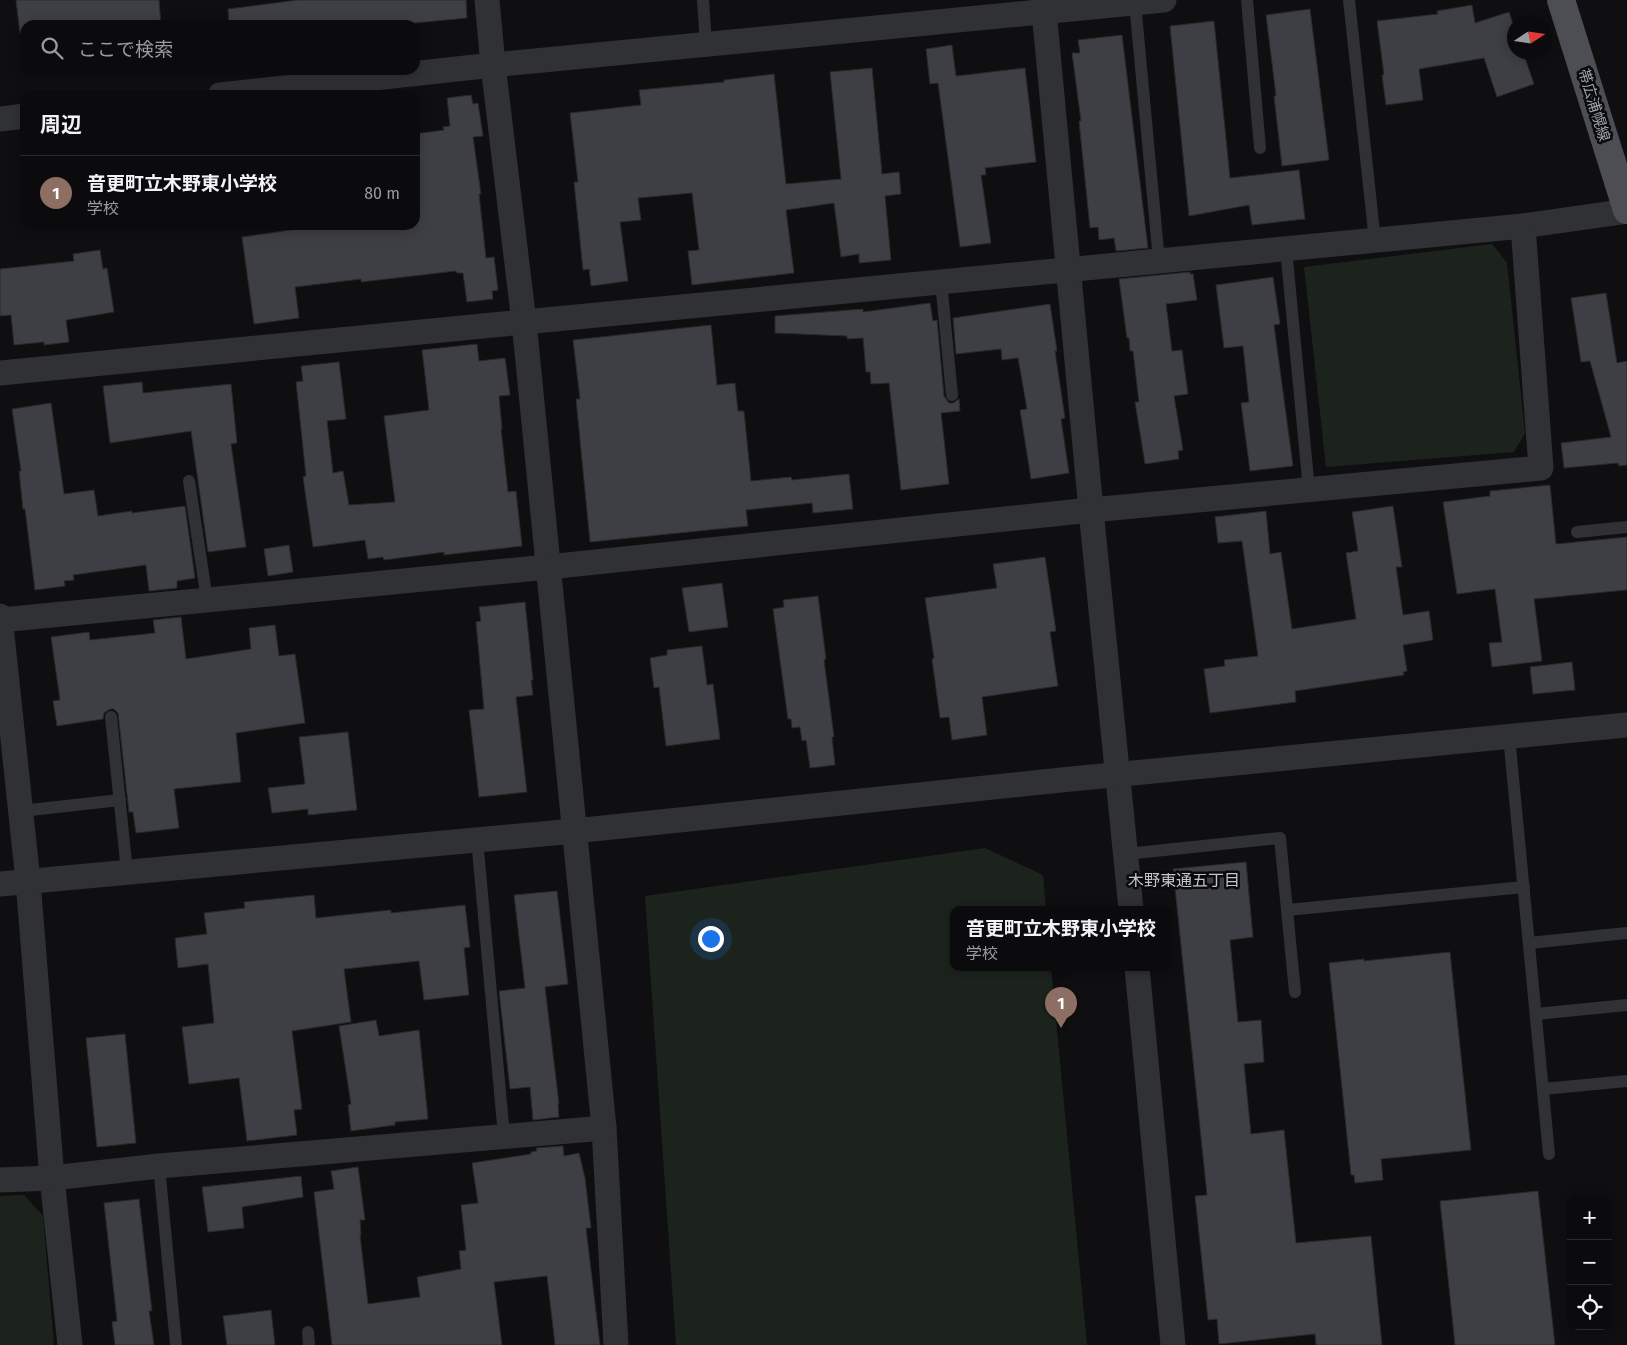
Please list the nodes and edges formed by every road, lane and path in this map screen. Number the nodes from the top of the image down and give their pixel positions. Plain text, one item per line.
1 (487, 0) edge
2 (703, 0) edge
3 (1164, 0) edge
4 (1247, 0) edge
5 (1349, 0) edge
6 (1561, 0) edge
7 (1135, 3) junction
8 (1044, 6) edge
9 (706, 45) junction
10 (493, 65) junction
11 (420, 73) edge
12 (402, 75) edge
13 (266, 90) edge
14 (20, 117) edge
15 (0, 119) edge
16 (1260, 148) dead end
17 (1627, 211) edge
18 (1523, 226) junction
19 (1375, 240) junction
20 (1286, 249) junction
21 (1159, 261) junction
22 (1068, 269) junction
23 (941, 282) junction
24 (524, 322) junction
25 (0, 373) edge
26 (952, 395) dead end
27 (189, 481) dead end
28 (1309, 490) junction
29 (1091, 510) junction
30 (1627, 527) edge
31 (1577, 532) dead end
32 (548, 567) junction
33 (207, 600) junction
34 (0, 619) edge
35 (111, 717) dead end
36 (1627, 725) edge
37 (1509, 736) junction
38 (1118, 775) junction
39 (120, 800) junction
40 (21, 811) junction
41 (574, 831) junction
42 (477, 840) junction
43 (1126, 854) junction
44 (128, 872) junction
45 (28, 881) junction
46 (0, 884) edge
47 (1524, 886) junction
48 (1131, 906) edge
49 (1287, 910) junction
50 (1627, 933) edge
51 (1529, 942) junction
52 (1137, 971) edge
53 (1295, 992) dead end
54 (1627, 1005) edge
55 (1536, 1014) junction
56 (1627, 1081) edge
57 (1543, 1089) junction
58 (604, 1128) junction
59 (504, 1136) junction
60 (1549, 1154) dead end
61 (158, 1166) junction
62 (52, 1178) junction
63 (0, 1180) edge
64 (308, 1332) dead end
65 (70, 1345) edge
66 (176, 1345) edge
67 (309, 1345) edge
68 (616, 1345) edge
69 (1173, 1345) edge

1 - 10 street
2 - 9 lane
3 - 7 street
4 - 16 lane
5 - 19 lane
6 - 17 main road, 帯広浦幌線
7 - 8 street
7 - 21 lane
8 - 9 street
8 - 22 street
9 - 10 street
10 - 11 street
10 - 24 street
12 - 13 street
14 - 15 street
17 - 18 street
18 - 19 street
18 - 28 street
19 - 20 street
20 - 21 street
20 - 28 lane
21 - 22 street
22 - 23 street
22 - 29 street
23 - 24 street
23 - 26 lane
24 - 25 street
24 - 32 street
27 - 33 lane
28 - 29 street
29 - 32 street
29 - 38 street
30 - 31 lane
32 - 33 street
32 - 41 street
33 - 34 street
34 - 40 street
35 - 39 lane
36 - 37 street
37 - 38 street
37 - 47 lane
38 - 41 street
38 - 43 street
39 - 40 lane
39 - 44 lane
40 - 45 street
41 - 42 street
41 - 58 street
42 - 44 street
42 - 59 lane
43 - 48 street
43 - 49 lane
44 - 45 street
45 - 46 street
45 - 62 street
47 - 49 lane
47 - 51 lane
49 - 53 lane
50 - 51 lane
51 - 55 lane
52 - 69 street
54 - 55 lane
55 - 57 lane
56 - 57 lane
57 - 60 lane
58 - 59 street
58 - 68 street
59 - 61 street
61 - 62 street
61 - 66 lane
62 - 63 street
62 - 65 street
64 - 67 lane

